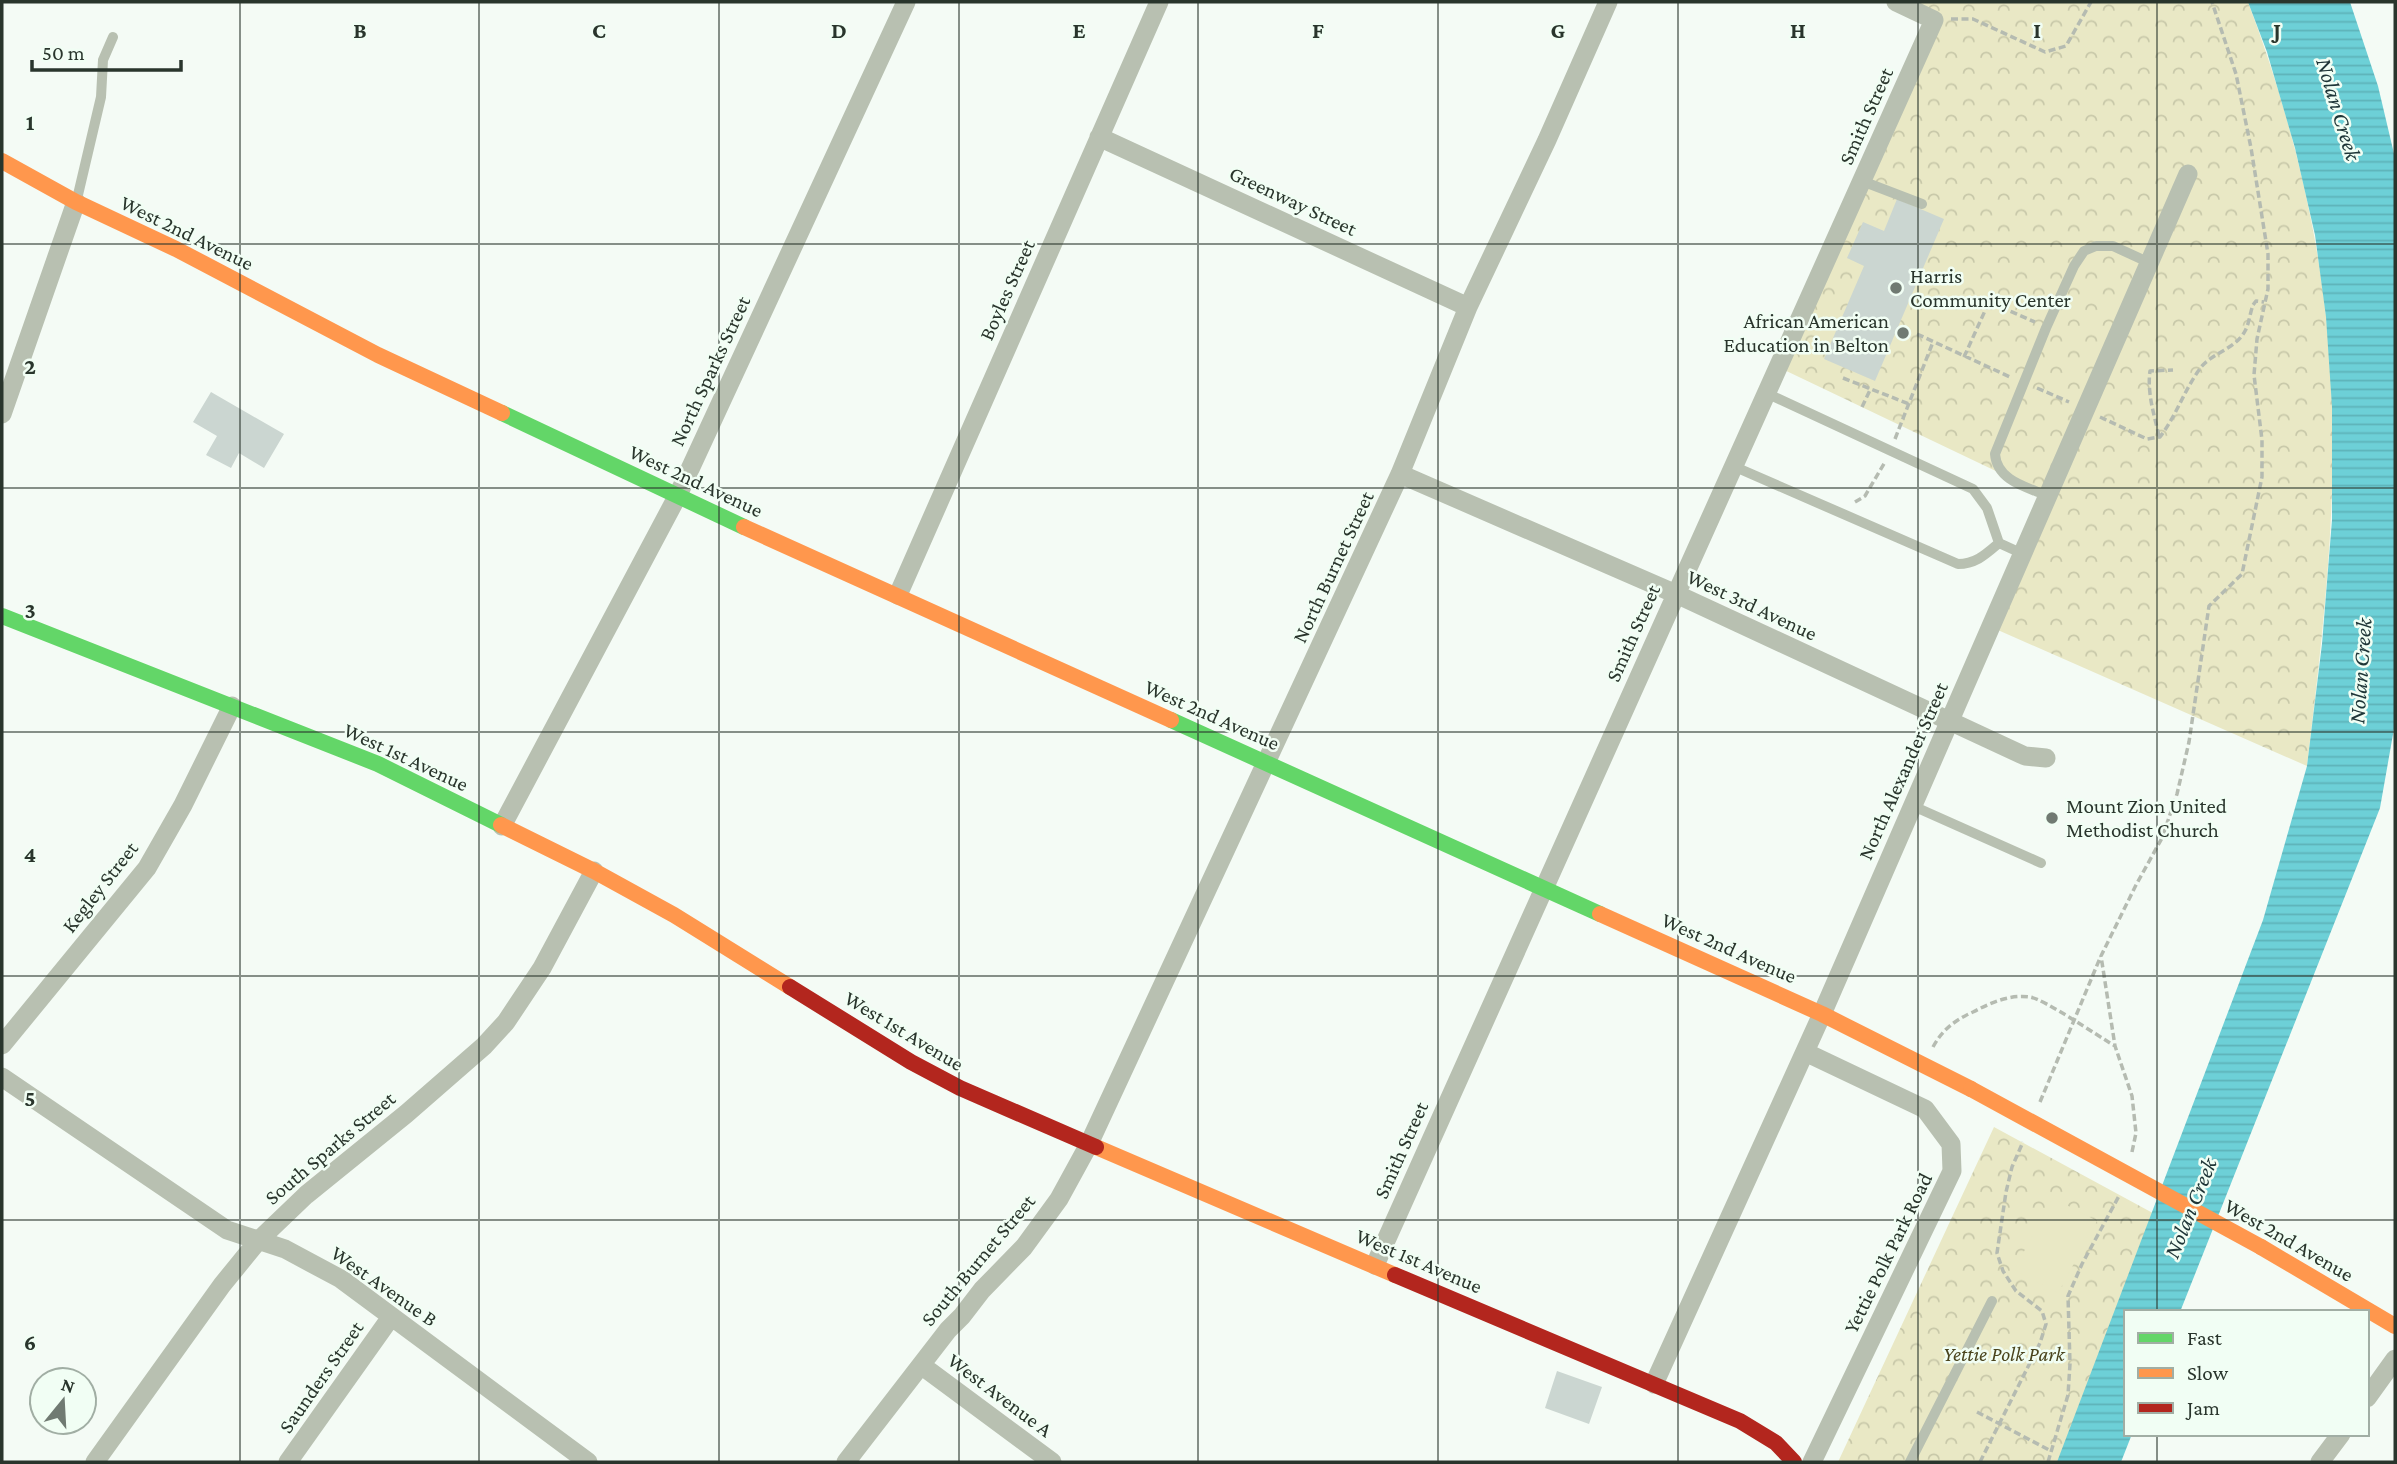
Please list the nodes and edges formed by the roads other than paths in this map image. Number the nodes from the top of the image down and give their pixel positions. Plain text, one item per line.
1 (906, 2) edge
2 (1158, 2) edge
3 (1608, 2) edge
4 (1896, 2) edge
5 (113, 37) dead end
6 (1099, 137) junction
7 (2, 161) edge
8 (2188, 174) dead end
9 (1862, 181) junction
10 (76, 202) junction
11 (1922, 204) dead end
12 (2150, 263) junction
13 (1468, 307) junction
14 (1766, 393) junction
15 (2, 414) edge
16 (1733, 466) junction
17 (1400, 474) junction
18 (678, 495) junction
19 (2048, 496) junction
20 (1999, 543) junction
21 (2023, 554) junction
22 (1676, 594) junction
23 (898, 595) junction
24 (2, 616) edge
25 (232, 706) junction
26 (1950, 721) junction
27 (2046, 758) dead end
28 (1267, 763) junction
29 (1913, 806) junction
30 (502, 826) junction
31 (2040, 863) dead end
32 (594, 871) junction
33 (1544, 887) junction
34 (1822, 1014) junction
35 (2, 1045) edge
36 (1805, 1052) junction
37 (2, 1077) edge
38 (1088, 1146) junction
39 (257, 1242) junction
40 (1375, 1265) junction
41 (1992, 1301) dead end
42 (2368, 1310) edge
43 (2369, 1311) edge
44 (391, 1317) junction
45 (2395, 1326) edge
46 (2395, 1359) edge
47 (920, 1365) junction
48 (1654, 1384) junction
49 (2369, 1395) edge
50 (2340, 1436) edge
51 (95, 1462) edge
52 (288, 1462) edge
53 (588, 1462) edge
54 (846, 1462) edge
55 (1052, 1462) edge
56 (1794, 1462) edge
57 (1812, 1462) edge
58 (1910, 1462) edge
59 (2320, 1462) edge

1 - 18 street, North Sparks Street
2 - 6 street, Boyles Street
3 - 13 street, North Burnet Street
4 - 9 street, Smith Street
5 - 10 lane
6 - 13 street, Greenway Street
6 - 23 street, Boyles Street
7 - 10 street, West 2nd Avenue
8 - 12 street, North Alexander Street
9 - 11 lane
9 - 14 street, Smith Street
10 - 15 street
10 - 18 street, West 2nd Avenue
12 - 19 street, North Alexander Street
12 - 19 lane
13 - 17 street, North Burnet Street
14 - 16 street, Smith Street
14 - 20 lane
16 - 20 lane
16 - 22 street, Smith Street
17 - 22 street, West 3rd Avenue
17 - 28 street, North Burnet Street
18 - 23 street, West 2nd Avenue
18 - 30 street, North Sparks Street
19 - 21 street, North Alexander Street
20 - 21 lane
21 - 26 street, North Alexander Street
22 - 26 street, West 3rd Avenue
22 - 33 street, Smith Street
23 - 28 street, West 2nd Avenue
24 - 25 street, West 1st Avenue
25 - 30 street, West 1st Avenue
25 - 35 street, Kegley Street
26 - 27 street, West 3rd Avenue
26 - 29 street, North Alexander Street
28 - 33 street, West 2nd Avenue
28 - 38 street, North Burnet Street
29 - 31 lane
29 - 34 street, North Alexander Street
30 - 32 street, West 1st Avenue
32 - 38 street, West 1st Avenue
32 - 39 street, South Sparks Street
33 - 34 street, West 2nd Avenue
33 - 40 street, Smith Street
34 - 36 street, North Alexander Street
34 - 42 street, West 2nd Avenue, bridge
36 - 48 street, North Alexander Street
36 - 57 street, Yettie Polk Park Road
37 - 39 street, West Avenue B
38 - 40 street, West 1st Avenue
38 - 47 street, South Burnet Street
39 - 44 street, West Avenue B
39 - 51 street, South Sparks Street
40 - 48 street, West 1st Avenue
41 - 58 lane
43 - 45 street, West 2nd Avenue, bridge
44 - 52 street, Saunders Street
44 - 53 street, West Avenue B
46 - 49 street
47 - 54 street, South Burnet Street
47 - 55 street, West Avenue A
48 - 56 street, West 1st Avenue
50 - 59 street

